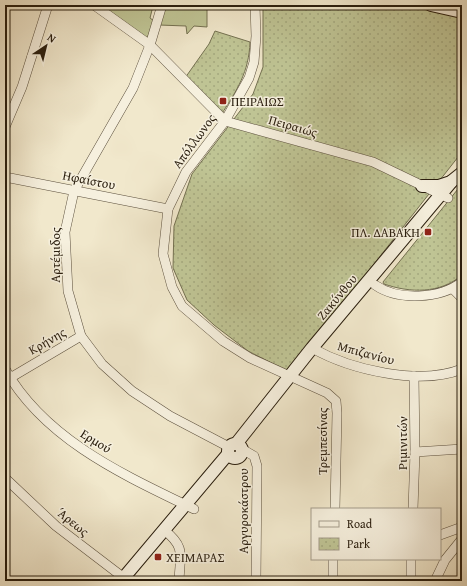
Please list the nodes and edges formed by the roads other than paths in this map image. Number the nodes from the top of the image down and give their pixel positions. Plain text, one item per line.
1 (48, 5) edge
2 (94, 5) edge
3 (162, 5) edge
4 (254, 5) edge
5 (432, 5) edge
6 (462, 12) edge
7 (150, 45) junction
8 (225, 121) junction
9 (5, 127) edge
10 (462, 173) edge
11 (5, 177) edge
12 (457, 178) edge
13 (425, 187) junction
14 (74, 191) junction
15 (444, 196) junction
16 (432, 205) junction
17 (168, 209) junction
18 (462, 282) edge
19 (375, 285) junction
20 (453, 289) junction
21 (462, 298) edge
22 (81, 336) junction
23 (316, 350) junction
24 (5, 369) edge
25 (462, 369) edge
26 (414, 376) junction
27 (293, 378) junction
28 (8, 380) edge
29 (462, 449) edge
30 (234, 450) junction
31 (415, 452) junction
32 (5, 478) edge
33 (190, 507) junction
34 (335, 508) edge
35 (413, 508) edge
36 (462, 527) edge
37 (167, 532) junction
38 (441, 535) edge
39 (462, 540) edge
40 (333, 560) edge
41 (411, 560) edge
42 (126, 580) edge
43 (179, 581) edge
44 (256, 581) edge
45 (333, 581) edge
46 (411, 581) edge
47 (435, 581) edge

1 - 9 street
2 - 7 street, Πειραιώς
3 - 7 street, Αρτέμιδος
4 - 8 street, Απόλλωνος
5 - 6 street
7 - 8 street, Πειραιώς
7 - 14 street, Αρτέμιδος
8 - 13 street, Πειραιώς
8 - 17 street, Απόλλωνος
10 - 12 street, Ζακύνθου
11 - 14 street, Ηφαίστου
12 - 13 street
12 - 15 street, Ζακύνθου
13 - 15 street, Πειραιώς
13 - 16 street
14 - 17 street, Ηφαίστου
14 - 22 street, Αρτέμιδος
15 - 16 street, Ζακύνθου
15 - 19 street, Ζακύνθου
16 - 23 street, Ζακύνθου
17 - 27 street, Απόλλωνος
18 - 20 street
19 - 20 street
19 - 23 street, Ζακύνθου
20 - 21 street
22 - 28 street, Κρήνης
22 - 30 street, Αρτέμιδος
23 - 26 street, Μπιζανίου
23 - 27 street, Ζακύνθου
24 - 28 street, Ερμού
25 - 26 street, Μπιζανίου
26 - 31 street, Ριμινιτών
27 - 30 street, Ζακύνθου
27 - 34 street, Τρεμπεσίνας
28 - 33 street, Ερμού
29 - 31 street
30 - 33 street, Ζακύνθου
30 - 44 street, Αργυροκάστρου
31 - 35 street, Ριμινιτών
32 - 42 street, Άρεως
33 - 37 street, Ζακύνθου
36 - 38 street
37 - 42 street, Ζακύνθου
37 - 43 street
39 - 47 street
40 - 45 street
41 - 46 street

